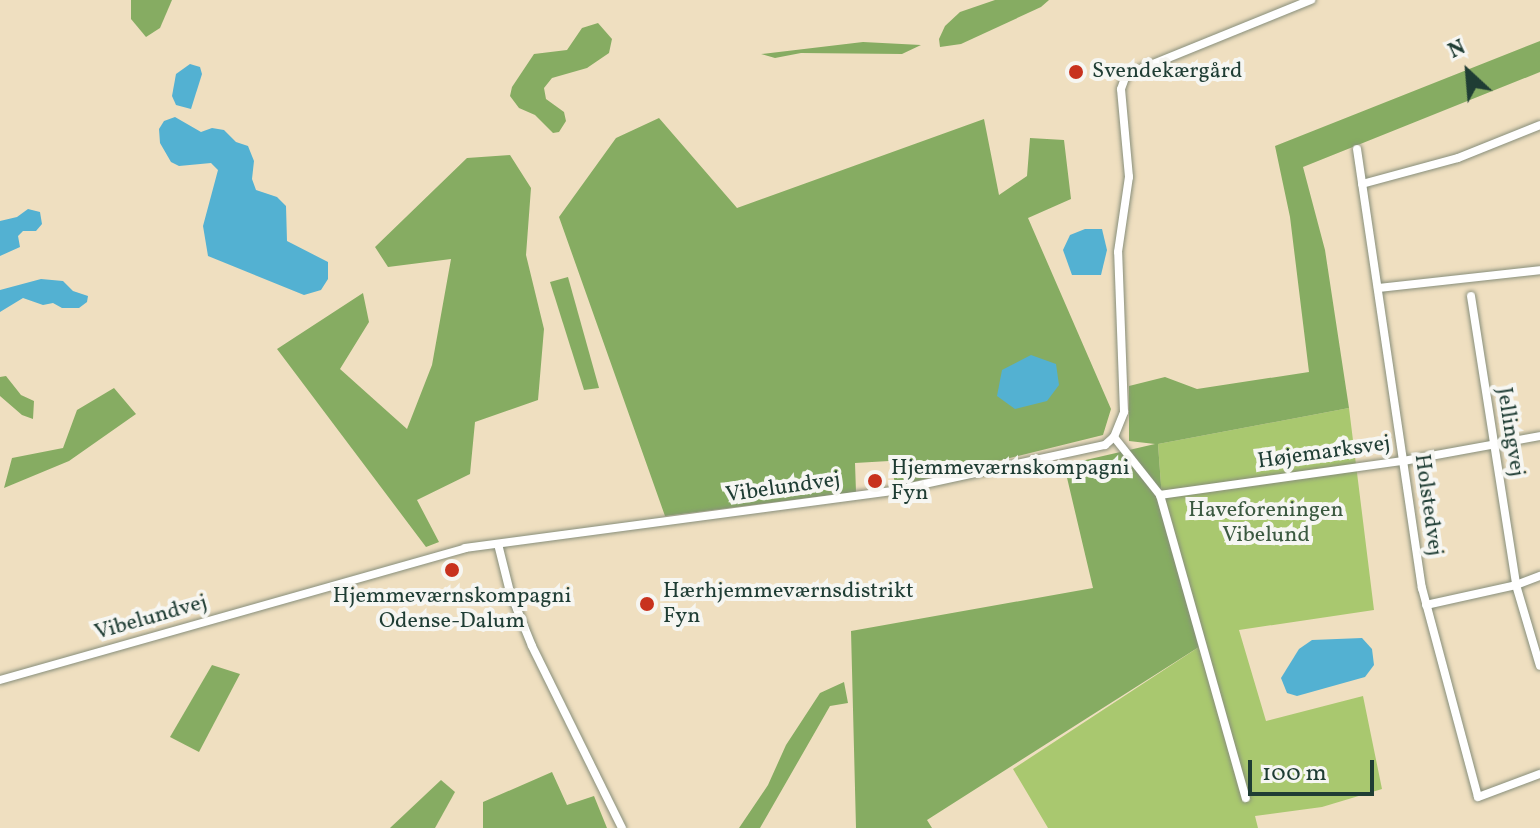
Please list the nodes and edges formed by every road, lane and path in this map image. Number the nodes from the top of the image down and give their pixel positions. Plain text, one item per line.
1 (1311, 0) edge
2 (1540, 125) edge
3 (1357, 149) dead end
4 (1362, 184) junction
5 (1540, 270) edge
6 (1378, 288) junction
7 (1471, 296) dead end
8 (1540, 436) edge
9 (1114, 437) junction
10 (1494, 445) junction
11 (1403, 461) junction
12 (1160, 495) junction
13 (498, 544) junction
14 (1540, 576) edge
15 (1516, 585) junction
16 (1426, 605) junction
17 (1540, 666) edge
18 (0, 680) edge
19 (1540, 774) edge
20 (1246, 798) dead end
21 (622, 828) edge

1 - 9 street
2 - 4 street
3 - 4 street, Holstedvej
4 - 6 street, Holstedvej
5 - 6 street
6 - 11 street, Holstedvej
7 - 10 street, Jellingvej
8 - 10 street, Højemarksvej
9 - 12 street
9 - 13 street, Vibelundvej
10 - 11 street, Højemarksvej
10 - 15 street, Jellingvej
11 - 12 street, Højemarksvej
11 - 16 street, Holstedvej
12 - 20 street
13 - 18 street, Vibelundvej
13 - 21 street
14 - 15 street
15 - 16 street
15 - 17 street, Jellingvej
16 - 19 street, Holstedvej

